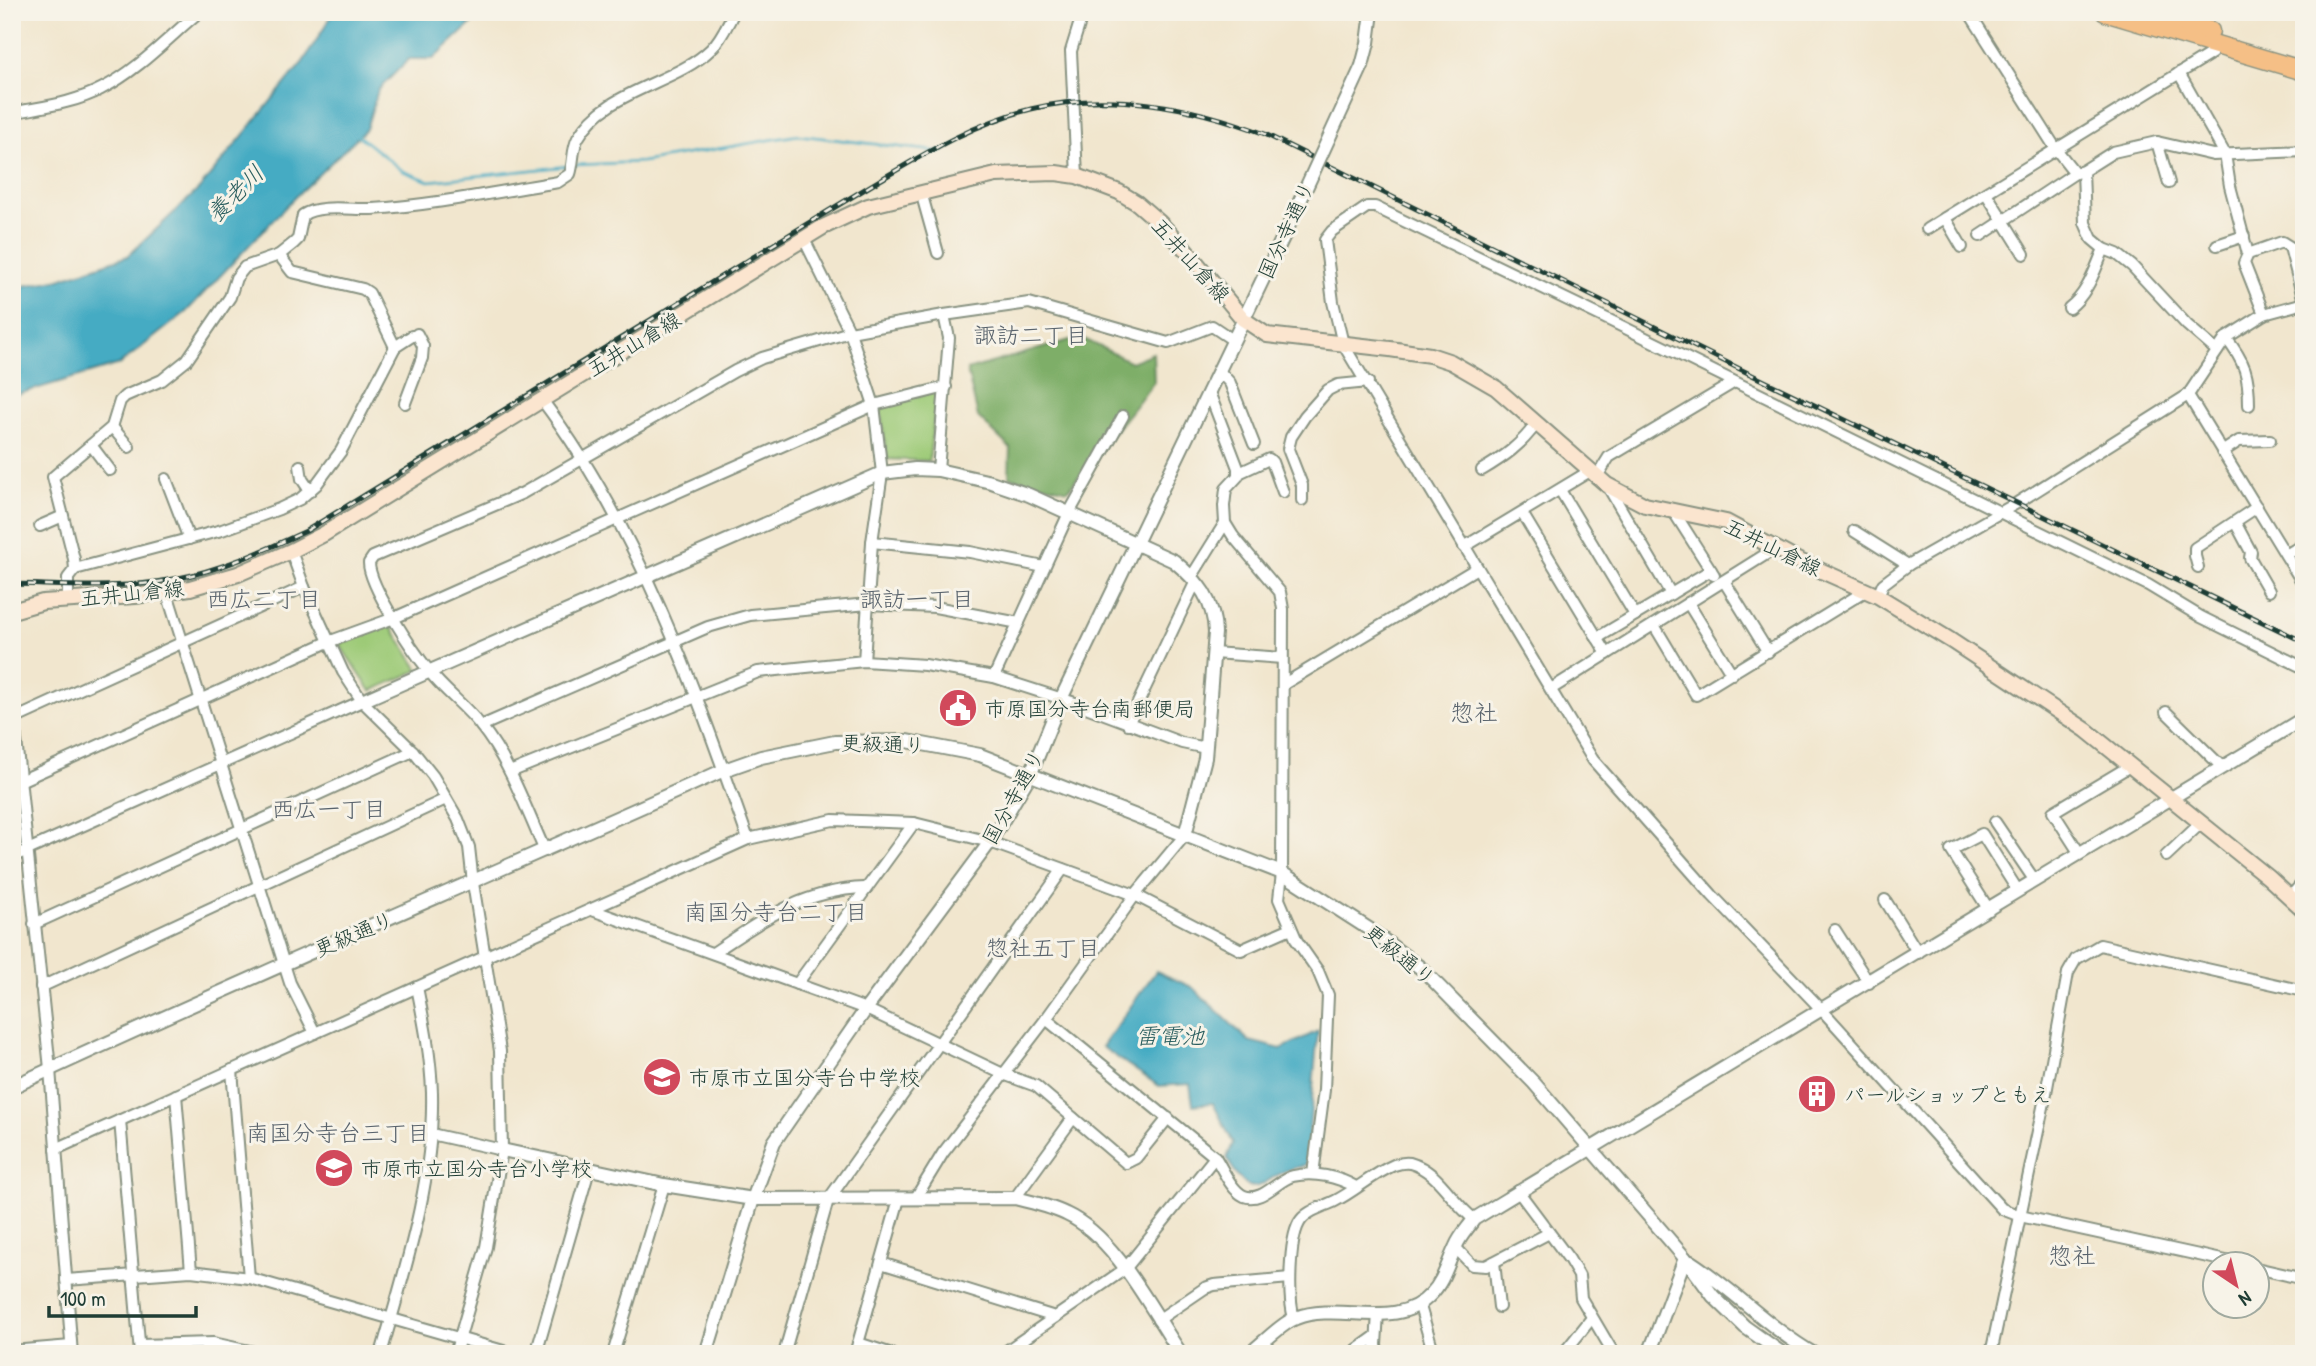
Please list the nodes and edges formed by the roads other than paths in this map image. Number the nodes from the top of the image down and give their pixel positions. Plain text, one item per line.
1 (199, 12) edge
2 (734, 12) edge
3 (1372, 12) edge
4 (1969, 12) edge
5 (2105, 12) edge
6 (2150, 12) edge
7 (1084, 13) edge
8 (2215, 45) junction
9 (2304, 60) edge
10 (2304, 71) edge
11 (2179, 73) junction
12 (12, 113) edge
13 (2157, 142) junction
14 (2056, 149) junction
15 (2304, 151) edge
16 (2225, 154) junction
17 (2079, 172) junction
18 (1077, 176) junction
19 (2169, 183) dead end
20 (921, 192) junction
21 (1986, 192) junction
22 (1945, 218) junction
23 (2005, 220) junction
24 (1927, 229) dead end
25 (1980, 236) dead end
26 (2244, 236) junction
27 (804, 239) junction
28 (2217, 245) dead end
29 (1962, 247) dead end
30 (2104, 249) junction
31 (938, 253) dead end
32 (2024, 254) dead end
33 (2248, 254) junction
34 (279, 255) junction
35 (2304, 302) edge
36 (2069, 308) dead end
37 (944, 314) junction
38 (2264, 314) junction
39 (1243, 319) junction
40 (850, 332) junction
41 (2226, 338) junction
42 (1233, 340) junction
43 (1343, 344) junction
44 (395, 347) junction
45 (2217, 351) junction
46 (1219, 371) junction
47 (1368, 382) junction
48 (1733, 383) junction
49 (946, 387) junction
50 (1209, 392) junction
51 (2188, 395) junction
52 (542, 400) junction
53 (405, 403) dead end
54 (874, 405) junction
55 (2249, 405) dead end
56 (1123, 416) dead end
57 (1536, 424) junction
58 (113, 427) junction
59 (2270, 440) dead end
60 (1254, 444) dead end
61 (91, 445) junction
62 (129, 447) dead end
63 (2222, 452) junction
64 (581, 460) junction
65 (300, 466) dead end
66 (110, 470) dead end
67 (938, 470) junction
68 (1482, 470) dead end
69 (882, 473) junction
70 (1238, 473) junction
71 (1598, 478) junction
72 (166, 479) dead end
73 (1560, 490) junction
74 (310, 491) junction
75 (1283, 492) dead end
76 (1302, 500) dead end
77 (2257, 507) junction
78 (1672, 509) junction
79 (1069, 513) junction
80 (1522, 513) junction
81 (2001, 513) junction
82 (63, 516) junction
83 (617, 519) junction
84 (2235, 522) junction
85 (1225, 523) junction
86 (40, 526) dead end
87 (1854, 531) dead end
88 (189, 540) junction
89 (872, 542) junction
90 (1136, 543) junction
91 (2304, 544) edge
92 (1464, 547) junction
93 (1776, 548) junction
94 (291, 551) junction
95 (2286, 555) junction
96 (1908, 565) junction
97 (1044, 567) junction
98 (2198, 567) dead end
99 (1477, 568) junction
100 (75, 569) junction
101 (1711, 570) junction
102 (646, 576) junction
103 (1194, 579) junction
104 (1722, 582) junction
105 (2304, 585) edge
106 (304, 587) junction
107 (2269, 591) dead end
108 (167, 593) junction
109 (1872, 593) junction
110 (1671, 594) junction
111 (68, 600) junction
112 (1688, 603) junction
113 (868, 604) junction
114 (12, 611) edge
115 (1636, 615) junction
116 (394, 618) junction
117 (1019, 623) junction
118 (1654, 625) junction
119 (1597, 638) junction
120 (183, 642) junction
121 (328, 642) junction
122 (673, 642) junction
123 (1768, 652) junction
124 (1213, 653) junction
125 (1607, 654) junction
126 (1282, 658) junction
127 (864, 661) junction
128 (2304, 668) edge
129 (429, 672) junction
130 (1732, 674) junction
131 (994, 677) junction
132 (1284, 684) junction
133 (1551, 689) junction
134 (695, 698) junction
135 (1061, 699) junction
136 (201, 701) junction
137 (362, 701) junction
138 (2166, 712) dead end
139 (2304, 718) edge
140 (13, 720) edge
141 (1128, 724) junction
142 (481, 726) junction
143 (1206, 748) junction
144 (413, 751) junction
145 (219, 765) junction
146 (2130, 766) junction
147 (2222, 767) junction
148 (724, 770) junction
149 (510, 772) junction
150 (1031, 773) junction
151 (20, 781) junction
152 (2170, 798) junction
153 (446, 799) junction
154 (1995, 822) dead end
155 (914, 823) junction
156 (2201, 823) junction
157 (240, 830) junction
158 (1185, 835) junction
159 (748, 839) junction
160 (990, 842) junction
161 (27, 851) junction
162 (545, 851) junction
163 (2080, 854) junction
164 (2166, 856) dead end
165 (12, 857) edge
166 (1063, 869) junction
167 (1282, 873) junction
168 (2035, 881) junction
169 (2304, 881) edge
170 (472, 883) junction
171 (259, 886) junction
172 (865, 888) junction
173 (2018, 891) junction
174 (1135, 895) junction
175 (2290, 897) junction
176 (1885, 900) dead end
177 (592, 909) junction
178 (1990, 909) junction
179 (2304, 910) edge
180 (34, 923) junction
181 (1291, 928) junction
182 (1835, 930) dead end
183 (713, 953) junction
184 (1918, 953) junction
185 (485, 957) junction
186 (284, 964) junction
187 (1868, 983) junction
188 (797, 984) junction
189 (41, 986) junction
190 (417, 987) junction
191 (2304, 991) edge
192 (866, 1009) junction
193 (1822, 1010) junction
194 (1046, 1019) junction
195 (314, 1033) junction
196 (939, 1044) junction
197 (50, 1069) junction
198 (232, 1070) junction
199 (1003, 1074) junction
200 (12, 1087) edge
201 (176, 1095) junction
202 (1073, 1118) junction
203 (1168, 1118) junction
204 (120, 1121) junction
205 (431, 1134) junction
206 (56, 1149) junction
207 (1593, 1149) junction
208 (502, 1150) junction
209 (1215, 1157) junction
210 (589, 1170) junction
211 (1313, 1174) junction
212 (664, 1185) junction
213 (1356, 1187) junction
214 (1518, 1191) junction
215 (1015, 1198) junction
216 (753, 1199) junction
217 (899, 1199) junction
218 (915, 1199) junction
219 (828, 1200) junction
220 (2020, 1216) junction
221 (1474, 1219) junction
222 (1549, 1233) junction
223 (1455, 1247) junction
224 (2200, 1256) edge
225 (1685, 1258) junction
226 (1494, 1262) junction
227 (881, 1263) junction
228 (1125, 1269) junction
229 (191, 1271) junction
230 (2270, 1271) edge
231 (134, 1274) junction
232 (249, 1278) junction
233 (1290, 1278) junction
234 (2304, 1279) edge
235 (66, 1280) junction
236 (1419, 1303) junction
237 (1499, 1307) dead end
238 (1378, 1313) junction
239 (1055, 1317) junction
240 (391, 1318) junction
241 (1294, 1318) junction
242 (1591, 1319) junction
243 (1158, 1320) junction
244 (1376, 1336) junction
245 (460, 1338) junction
246 (140, 1349) edge
247 (856, 1349) edge
248 (12, 1350) edge
249 (71, 1350) edge
250 (263, 1354) edge
251 (380, 1354) edge
252 (455, 1354) edge
253 (514, 1354) edge
254 (536, 1354) edge
255 (613, 1354) edge
256 (706, 1354) edge
257 (784, 1354) edge
258 (892, 1354) edge
259 (1002, 1354) edge
260 (1181, 1354) edge
261 (1249, 1354) edge
262 (1350, 1354) edge
263 (1378, 1354) edge
264 (1434, 1354) edge
265 (1563, 1354) edge
266 (1614, 1354) edge
267 (1649, 1354) edge
268 (1783, 1354) edge
269 (1814, 1354) edge
270 (1992, 1354) edge

1 - 12 street
2 - 34 street
3 - 39 street, 国分寺通り, bridge
4 - 14 street
5 - 8 highway
6 - 9 highway
7 - 18 street
8 - 10 highway
8 - 11 street
11 - 14 street
11 - 16 street
13 - 16 street
13 - 17 street
13 - 19 street
14 - 17 street
14 - 21 street
15 - 16 street
16 - 26 street
17 - 23 street
17 - 30 street
18 - 20 main road, 五井山倉線
18 - 39 main road, 五井山倉線
20 - 27 main road, 五井山倉線
20 - 31 street
21 - 22 street
21 - 23 street
22 - 24 street
22 - 29 street
23 - 25 street
23 - 32 street
26 - 28 street
26 - 33 street
27 - 40 street
27 - 52 main road, 五井山倉線
30 - 36 street
30 - 45 street
33 - 35 street
33 - 38 street
34 - 44 street
34 - 58 street
35 - 38 street
37 - 40 street
37 - 42 street
37 - 49 street
38 - 41 street
39 - 42 street, 国分寺通り
39 - 43 main road, 五井山倉線
40 - 54 street
40 - 64 street
41 - 45 street
41 - 55 street
42 - 46 street, 国分寺通り
43 - 47 street
43 - 48 street
43 - 57 main road, 五井山倉線
44 - 53 street
44 - 74 street
45 - 51 street
46 - 50 street, 国分寺通り
46 - 60 street
47 - 76 street
47 - 92 street
48 - 71 street
48 - 81 street
49 - 54 street
49 - 67 street
50 - 70 street
50 - 90 street, 国分寺通り
51 - 63 street
51 - 81 street
52 - 64 street
52 - 94 main road, 五井山倉線
54 - 69 street
54 - 83 street
56 - 79 street
57 - 68 street
57 - 71 main road, 五井山倉線
58 - 61 street
58 - 62 street
59 - 63 street
61 - 66 street
61 - 82 street
63 - 77 street
64 - 83 street
64 - 116 street
65 - 74 street
67 - 69 street
67 - 79 street
69 - 89 street
69 - 102 street
70 - 75 street
70 - 85 street
71 - 73 street
71 - 78 main road, 五井山倉線
71 - 110 street
72 - 88 street
73 - 80 street
73 - 115 street
74 - 88 street
77 - 84 street
77 - 95 street
78 - 93 main road, 五井山倉線
78 - 101 street
79 - 90 street
79 - 97 street
80 - 92 street
80 - 119 street
81 - 96 street
81 - 128 street
82 - 86 street
82 - 100 street
83 - 102 street
83 - 116 street
84 - 98 street
84 - 107 street
85 - 103 street
85 - 126 street
87 - 96 street
88 - 100 street
89 - 97 street
89 - 113 street
90 - 103 street
90 - 135 street, 国分寺通り
91 - 95 street
92 - 99 street
93 - 104 street
93 - 109 main road, 五井山倉線
94 - 106 street
94 - 108 main road, 五井山倉線
95 - 105 street
96 - 109 street
97 - 117 street
99 - 132 street
99 - 133 street
100 - 111 street
101 - 104 street
101 - 110 street
102 - 122 street
102 - 129 street
103 - 124 street
103 - 141 street
104 - 112 street
104 - 123 street
106 - 120 street
106 - 121 street
108 - 111 main road, 五井山倉線
108 - 120 street
109 - 123 street
109 - 146 main road, 五井山倉線
110 - 115 street
111 - 114 main road, 五井山倉線
112 - 118 street
112 - 130 street
113 - 117 street
113 - 122 street
113 - 127 street
115 - 119 street
116 - 121 street
116 - 129 street
117 - 131 street
118 - 125 street
118 - 130 street
119 - 125 street
120 - 136 street
120 - 140 street
121 - 136 street
121 - 137 street
122 - 134 street
122 - 142 street
123 - 130 street
124 - 126 street
124 - 143 street
125 - 133 street
126 - 132 street
127 - 131 street
127 - 134 street
129 - 137 street
129 - 142 street
131 - 135 street
132 - 167 street
133 - 193 street
134 - 148 street
134 - 149 street
135 - 141 street
135 - 150 street, 国分寺通り
136 - 145 street
136 - 151 street
137 - 144 street
137 - 145 street
138 - 147 street
139 - 147 street
140 - 151 street
141 - 143 street
142 - 149 street
143 - 158 street
144 - 153 street
144 - 157 street
145 - 157 street
145 - 161 street
146 - 152 main road, 五井山倉線
146 - 163 street
147 - 152 street
148 - 150 street, 更級通り
148 - 159 street
148 - 162 street, 更級通り
149 - 162 street
150 - 158 street, 更級通り
150 - 160 street, 国分寺通り
151 - 161 street
152 - 156 main road, 五井山倉線
152 - 163 street
153 - 170 street
153 - 171 street
154 - 168 street
155 - 159 street
155 - 160 street
155 - 172 street
156 - 164 street
156 - 175 main road, 五井山倉線
157 - 171 street
157 - 180 street
158 - 167 street, 更級通り
158 - 174 street
159 - 177 street
160 - 166 street
160 - 192 street, 国分寺通り
161 - 165 street
161 - 180 street
162 - 170 street, 更級通り
163 - 168 street
166 - 174 street
166 - 196 street
167 - 181 street
167 - 207 street, 更級通り
168 - 173 street
169 - 175 street
170 - 185 street
170 - 186 street, 更級通り
171 - 186 street
171 - 189 street
172 - 183 street
172 - 188 street
173 - 178 street
173 - 178 street
174 - 181 street
174 - 194 street
175 - 179 main road, 五井山倉線
176 - 184 street
177 - 183 street
177 - 185 street
178 - 184 street
180 - 189 street
181 - 211 street
182 - 187 street
183 - 188 street
184 - 187 street
185 - 190 street
185 - 208 street
186 - 195 street
186 - 197 street, 更級通り
187 - 193 street
188 - 192 street
189 - 197 street
190 - 195 street
190 - 205 street
191 - 220 street
192 - 196 street
192 - 216 street, 国分寺通り
193 - 207 street
193 - 220 street
194 - 199 street
194 - 203 street
195 - 198 street
196 - 199 street
196 - 219 street
197 - 200 street, 更級通り
197 - 206 street
198 - 201 street
198 - 232 street
199 - 202 street
199 - 218 street
201 - 204 street
201 - 229 street
202 - 203 street
202 - 215 street
203 - 209 street
204 - 206 street
204 - 231 street
205 - 208 street
205 - 240 street
206 - 235 street
207 - 214 street
207 - 225 street, 更級通り
208 - 210 street
208 - 245 street
209 - 211 street
209 - 228 street
210 - 212 street
210 - 254 street
211 - 213 street
212 - 216 street
212 - 255 street
213 - 221 street
213 - 233 street
214 - 221 street
214 - 222 street
215 - 218 street
215 - 228 street
216 - 219 street
216 - 256 street, 国分寺通り
217 - 218 street
217 - 219 street
217 - 227 street
219 - 257 street
220 - 224 street
220 - 270 street
221 - 223 street
222 - 226 street
222 - 242 street
223 - 226 street
223 - 236 street
225 - 267 street
225 - 268 street, 更級通り
225 - 269 street, 更級通り
226 - 237 street
227 - 239 street
227 - 247 street
228 - 239 street
228 - 243 street
229 - 231 street
229 - 232 street
230 - 234 street
231 - 235 street
231 - 246 street
232 - 240 street
233 - 241 street
233 - 243 street
235 - 249 street
236 - 238 street
236 - 264 street
238 - 241 street
238 - 244 street
239 - 259 street
240 - 245 street
240 - 251 street
241 - 261 street
242 - 265 street
242 - 266 street
243 - 260 street
244 - 262 street
244 - 263 street
245 - 252 street
245 - 253 street
246 - 250 street
247 - 258 street
248 - 249 street

